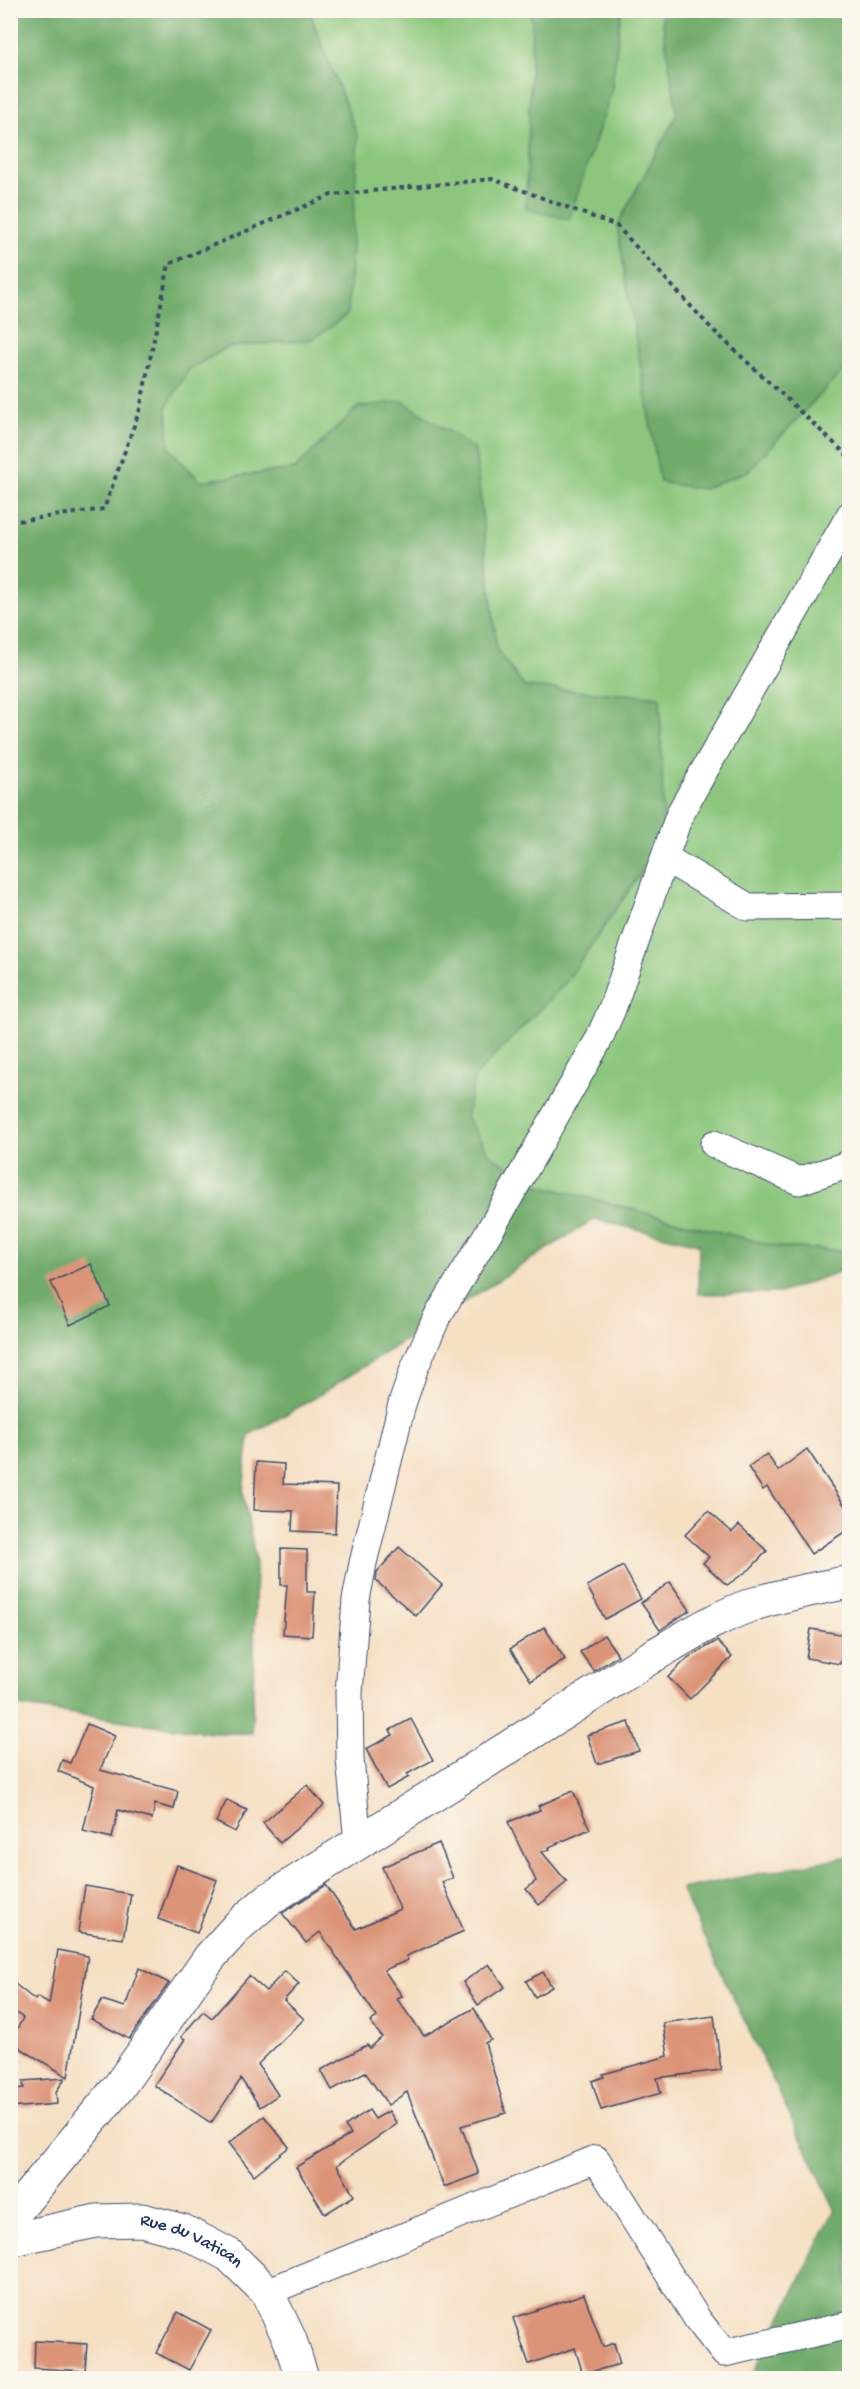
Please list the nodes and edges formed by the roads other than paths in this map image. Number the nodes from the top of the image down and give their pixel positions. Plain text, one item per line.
1 (849, 515) edge
2 (665, 858) junction
3 (849, 906) edge
4 (714, 1144) dead end
5 (849, 1164) edge
6 (849, 1582) edge
7 (358, 1842) junction
8 (10, 2218) edge
9 (10, 2240) edge
10 (267, 2292) junction
11 (849, 2325) edge
12 (302, 2379) edge

1 - 2 street
2 - 3 street
2 - 7 street
4 - 5 street
6 - 7 street
7 - 8 street
9 - 10 street, Rue du Vatican
10 - 11 street
10 - 12 street, Rue du Vatican

